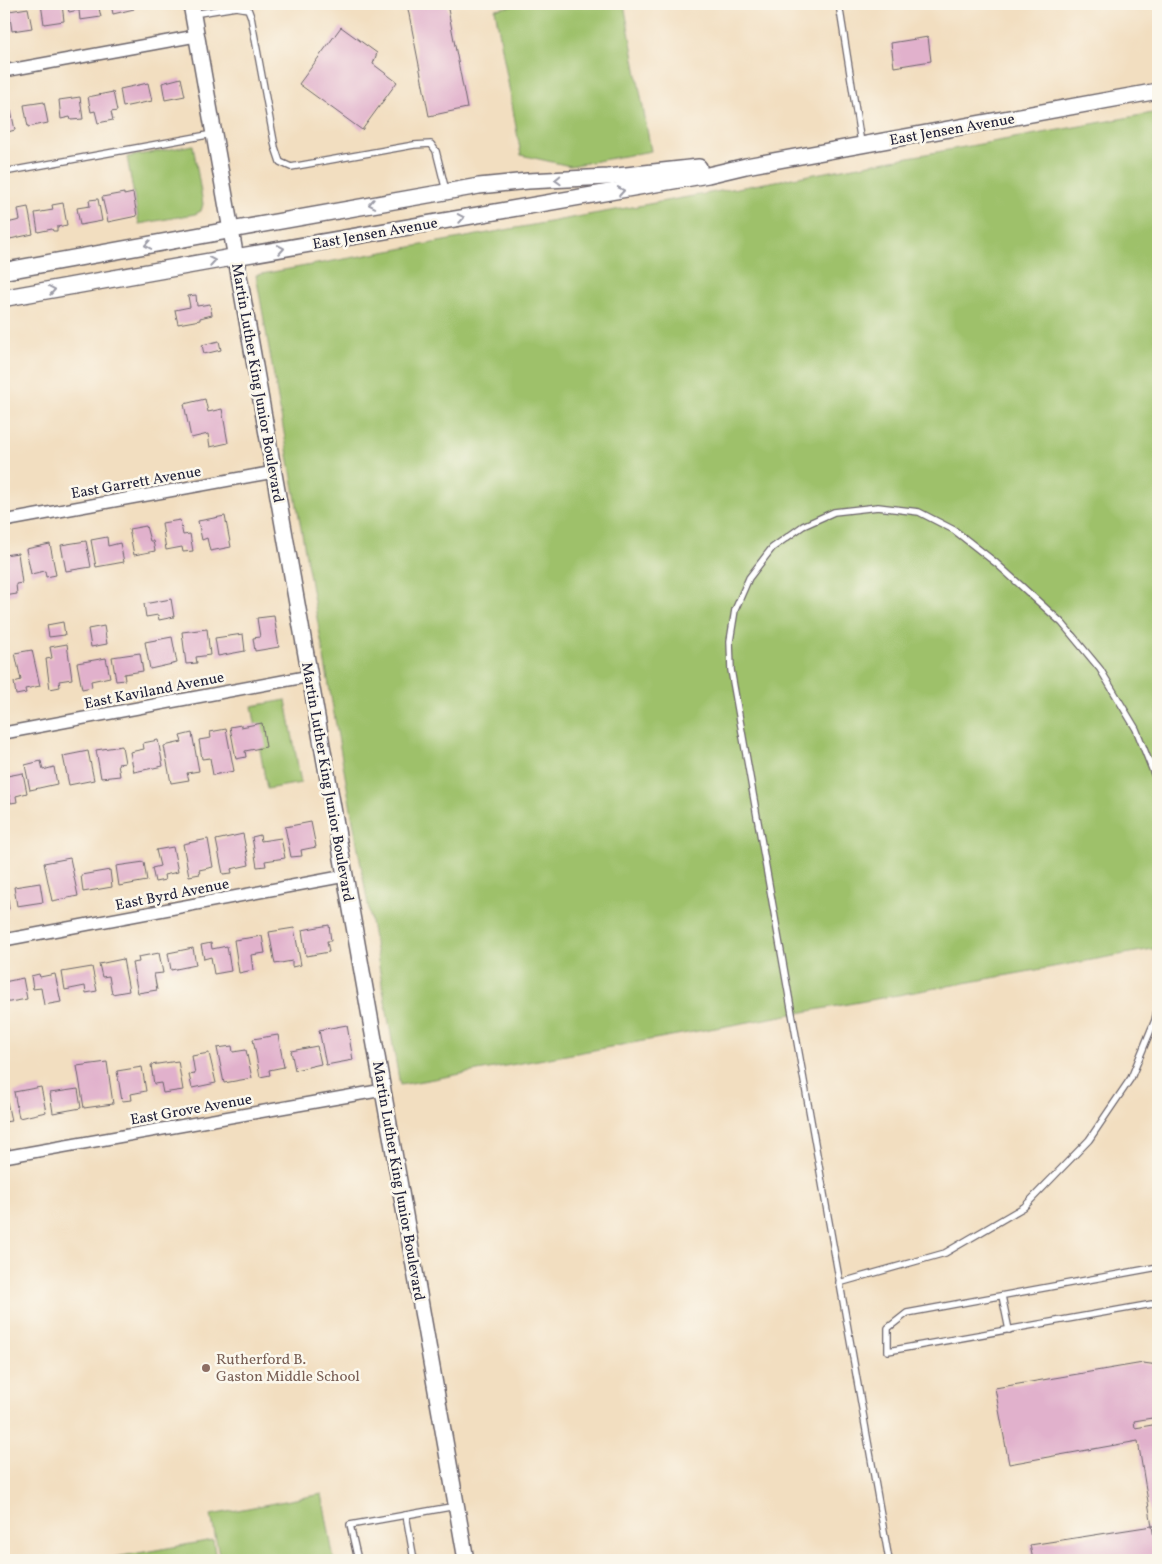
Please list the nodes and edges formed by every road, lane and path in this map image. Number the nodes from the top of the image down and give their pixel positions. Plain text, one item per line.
1 (839, 4) edge
2 (192, 9) edge
3 (196, 36) junction
4 (4, 70) edge
5 (1158, 91) edge
6 (214, 134) junction
7 (861, 145) junction
8 (746, 166) junction
9 (4, 172) edge
10 (446, 191) junction
11 (231, 230) junction
12 (236, 257) junction
13 (4, 272) edge
14 (4, 298) edge
15 (274, 472) junction
16 (4, 521) edge
17 (310, 676) junction
18 (4, 733) edge
19 (1158, 784) edge
20 (345, 876) junction
21 (4, 940) edge
22 (1158, 1006) edge
23 (383, 1090) junction
24 (4, 1157) edge
25 (1158, 1267) edge
26 (839, 1283) junction
27 (1002, 1296) junction
28 (1158, 1304) edge
29 (1010, 1330) junction
30 (456, 1506) junction
31 (406, 1515) junction
32 (358, 1560) edge
33 (414, 1560) edge
34 (466, 1560) edge
35 (889, 1560) edge

1 - 7 lane
2 - 3 street, Martin Luther King Junior Boulevard
2 - 10 lane
3 - 4 street
3 - 6 street, Martin Luther King Junior Boulevard
5 - 7 street, East Jensen Avenue
6 - 9 lane
6 - 11 street, Martin Luther King Junior Boulevard
7 - 8 street, East Jensen Avenue
8 -> 10 street, East Jensen Avenue
12 -> 8 street, East Jensen Avenue
10 -> 11 street, East Jensen Avenue
11 - 12 street, Martin Luther King Junior Boulevard
11 -> 13 main road, East Jensen Avenue
14 -> 12 main road, East Jensen Avenue
12 - 15 street, Martin Luther King Junior Boulevard
15 - 16 street, East Garrett Avenue
15 - 17 street, Martin Luther King Junior Boulevard
17 - 18 street, East Kaviland Avenue
17 - 20 street, Martin Luther King Junior Boulevard
19 - 26 lane
20 - 21 street, East Byrd Avenue
20 - 23 street, Martin Luther King Junior Boulevard
22 - 26 lane
23 - 24 street, East Grove Avenue
23 - 30 street, Martin Luther King Junior Boulevard
25 - 27 lane
26 - 35 lane
27 - 29 lane
27 - 29 lane
28 - 29 lane
30 - 31 lane
30 - 34 street, Martin Luther King Junior Boulevard
31 - 32 lane
31 - 33 lane

